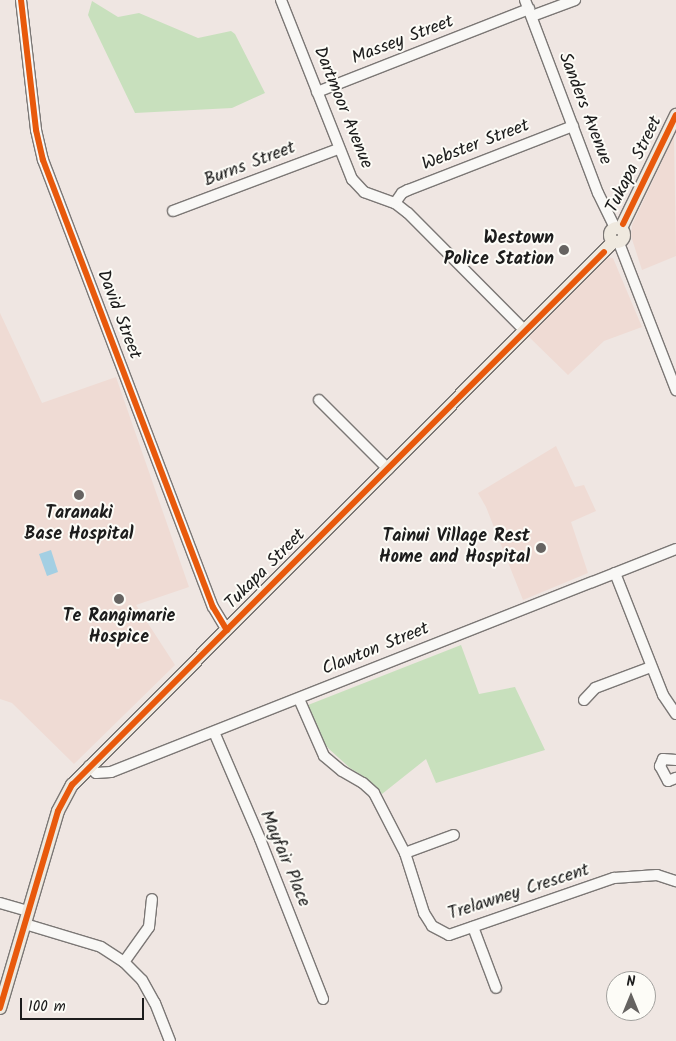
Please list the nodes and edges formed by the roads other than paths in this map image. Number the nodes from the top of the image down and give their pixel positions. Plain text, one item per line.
1 (21, 0) edge
2 (281, 0) edge
3 (575, 0) edge
4 (529, 8) edge
5 (317, 92) junction
6 (676, 115) edge
7 (573, 126) junction
8 (338, 149) junction
9 (395, 203) junction
10 (173, 211) dead end
11 (618, 228) junction
12 (616, 243) junction
13 (525, 331) junction
14 (676, 390) edge
15 (319, 400) dead end
16 (388, 469) junction
17 (676, 549) edge
18 (615, 573) junction
19 (227, 630) junction
20 (651, 667) junction
21 (299, 699) junction
22 (584, 700) dead end
23 (676, 714) edge
24 (214, 732) junction
25 (676, 760) edge
26 (89, 766) junction
27 (676, 778) edge
28 (454, 835) dead end
29 (404, 853) junction
30 (676, 881) edge
31 (152, 899) dead end
32 (0, 903) edge
33 (28, 912) junction
34 (25, 924) junction
35 (474, 926) junction
36 (124, 962) junction
37 (496, 988) dead end
38 (323, 999) dead end
39 (0, 1008) edge
40 (170, 1041) edge

1 - 19 street, David Street
2 - 5 street, Dartmoor Avenue
3 - 4 street, Massey Street
4 - 5 street, Massey Street
4 - 7 street, Sanders Avenue
5 - 8 street, Dartmoor Avenue
6 - 11 main road, Tukapa Street
7 - 9 street, Webster Street
7 - 11 street, Sanders Avenue
8 - 9 street, Dartmoor Avenue
8 - 10 street, Burns Street
9 - 13 street, Dartmoor Avenue
11 - 12 main road, Tukapa Street
12 - 13 main road, Tukapa Street
12 - 14 street
13 - 16 main road, Tukapa Street
15 - 16 street
16 - 19 main road, Tukapa Street
17 - 18 street, Clawton Street
18 - 20 street
18 - 21 street, Clawton Street
19 - 26 main road, Tukapa Street
20 - 22 street
20 - 23 street
21 - 24 street, Clawton Street
21 - 29 street, Trelawney Crescent
24 - 26 street, Clawton Street
24 - 38 street, Mayfair Place
25 - 27 street
26 - 33 main road, Tukapa Street
28 - 29 street
29 - 35 street, Trelawney Crescent
30 - 35 street, Trelawney Crescent
31 - 36 street
32 - 33 street
33 - 34 main road, Tukapa Street
34 - 36 street
34 - 39 main road, Tukapa Street
35 - 37 street
36 - 40 street

